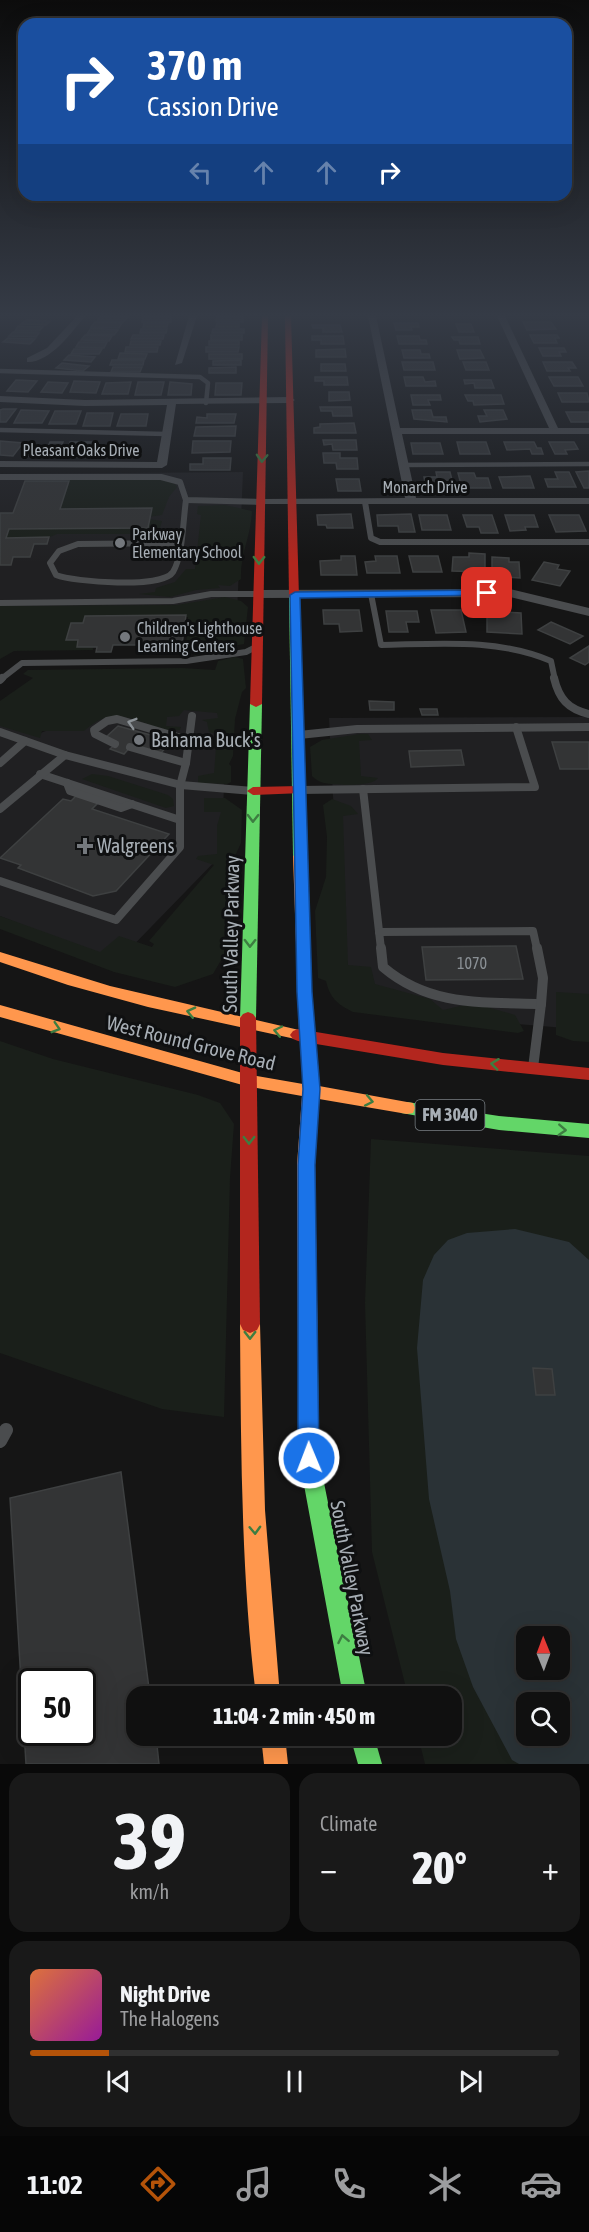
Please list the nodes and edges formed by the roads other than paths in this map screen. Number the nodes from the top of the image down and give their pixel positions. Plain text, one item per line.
1 (206, 398) edge
2 (389, 398) edge
3 (540, 398) edge
4 (0, 399) edge
5 (263, 400) junction
6 (290, 400) joint
7 (172, 402) junction
8 (206, 403) junction
9 (0, 430) edge
10 (396, 431) junction
11 (555, 431) junction
12 (589, 431) edge
13 (166, 434) junction
14 (0, 464) edge
15 (589, 464) edge
16 (403, 465) junction
17 (0, 477) edge
18 (186, 500) junction
19 (589, 501) edge
20 (261, 502) junction
21 (365, 502) junction
22 (411, 502) junction
23 (292, 503) junction
24 (589, 542) edge
25 (179, 543) junction
26 (259, 594) junction
27 (371, 594) junction
28 (295, 595) junction
29 (0, 603) edge
30 (589, 612) edge
31 (256, 647) junction
32 (0, 680) edge
33 (589, 714) edge
34 (192, 716) dead end
35 (516, 727) junction
36 (589, 727) edge
37 (0, 732) edge
38 (298, 735) junction
39 (188, 740) junction
40 (26, 741) junction
41 (115, 744) dead end
42 (130, 747) dead end
43 (65, 755) junction
44 (0, 763) edge
45 (186, 763) junction
46 (40, 774) junction
47 (180, 786) junction
48 (363, 789) junction
49 (299, 790) junction
50 (254, 791) junction
51 (0, 809) edge
52 (180, 820) junction
53 (0, 881) edge
54 (379, 932) junction
55 (0, 957) edge
56 (541, 1004) junction
57 (0, 1011) edge
58 (248, 1025) junction
59 (308, 1038) junction
60 (533, 1069) junction
61 (589, 1074) edge
62 (249, 1081) junction
63 (311, 1089) junction
64 (589, 1131) edge
65 (267, 1686) edge
66 (353, 1686) edge
67 (274, 1746) edge
68 (365, 1746) edge
69 (276, 1764) edge
70 (370, 1764) edge

1 - 8 lane
2 - 10 street
3 - 11 street
4 - 7 street
5 - 6 street
5 - 8 street
5 -> 20 main road, South Valley Parkway
6 - 23 main road, South Valley Parkway
7 - 8 street
7 - 13 street
9 - 13 lane
10 - 11 street
10 - 16 street
11 - 12 street
13 - 14 street, Pleasant Oaks Drive
15 - 16 lane
16 - 22 street
17 - 18 lane
18 - 20 lane
18 - 25 lane
19 - 22 street, Monarch Drive
20 - 23 street, Monarch Drive
20 -> 26 main road, South Valley Parkway
21 - 22 street, Monarch Drive
21 - 23 street, Monarch Drive
21 - 24 lane
23 - 28 main road, South Valley Parkway
25 - 25 lane
26 - 28 street
26 - 29 lane
26 - 31 main road, South Valley Parkway
27 - 28 street
27 - 30 street
27 - 33 lane
28 - 38 main road, South Valley Parkway
31 - 32 lane
31 - 50 main road, South Valley Parkway
34 - 39 lane
35 - 36 lane
35 - 38 lane
35 - 48 lane
37 - 40 lane
38 - 49 main road, South Valley Parkway
39 -> 41 lane
39 - 45 lane
40 - 43 lane
40 - 44 lane
42 - 45 lane
43 - 46 lane
43 - 47 lane
45 - 47 lane
46 - 51 lane
46 - 52 lane
47 - 50 lane
47 - 52 lane
48 - 49 lane
48 - 54 lane
49 - 50 main road
49 - 59 main road, South Valley Parkway
50 -> 58 main road, South Valley Parkway
52 - 53 lane
54 - 56 lane
54 - 56 lane
58 -> 55 main road, West Round Grove Road
56 - 60 lane
57 -> 62 main road, West Round Grove Road / FM 3040
59 -> 58 main road, West Round Grove Road
58 - 62 main road, South Valley Parkway
60 -> 59 main road, West Round Grove Road
59 - 63 main road, South Valley Parkway
60 - 61 main road, West Round Grove Road
62 - 63 main road, West Round Grove Road / FM 3040
62 -> 65 main road, South Valley Parkway
63 -> 64 main road, West Round Grove Road / FM 3040
66 -> 63 main road, South Valley Parkway
67 - 69 main road
68 - 70 main road

